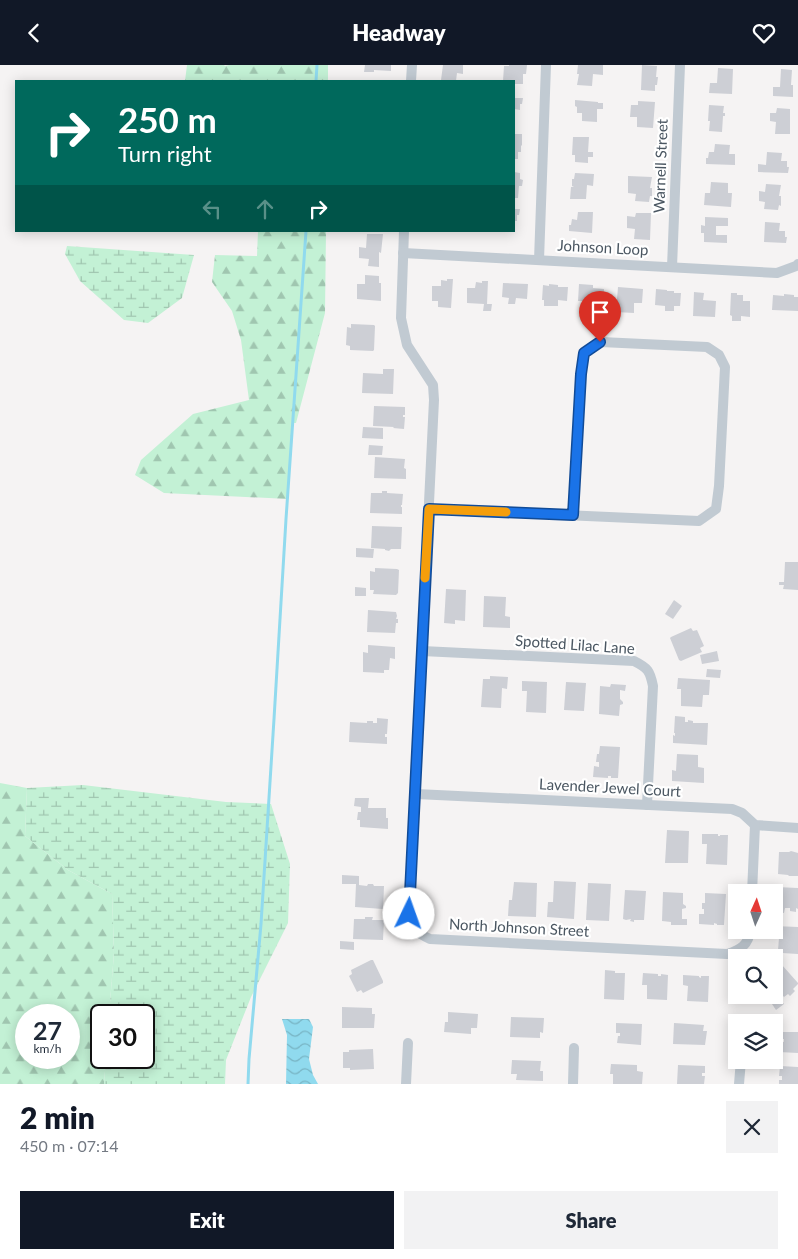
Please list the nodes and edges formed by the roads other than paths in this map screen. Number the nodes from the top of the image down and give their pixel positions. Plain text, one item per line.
1 (412, 65) edge
2 (546, 65) edge
3 (680, 65) edge
4 (411, 80) edge
5 (404, 232) edge
6 (403, 253) junction
7 (539, 260) junction
8 (798, 264) edge
9 (672, 267) junction
10 (429, 509) junction
11 (573, 515) junction
12 (422, 651) junction
13 (416, 794) junction
14 (647, 805) junction
15 (755, 825) junction
16 (798, 827) edge
17 (752, 884) edge
18 (748, 939) edge
19 (408, 1043) dead end
20 (574, 1048) dead end
21 (740, 1069) edge
22 (406, 1084) edge
23 (573, 1084) edge
24 (740, 1084) edge

1 - 4 street
2 - 7 street
3 - 9 street, Warnell Street
5 - 6 street, North Johnson Street
6 - 7 street, Johnson Loop
6 - 10 street, North Johnson Street
7 - 9 street, Johnson Loop
8 - 9 street, Johnson Loop
10 - 11 street
10 - 12 street, North Johnson Street
11 - 11 street
12 - 13 street, North Johnson Street
12 - 14 street, Spotted Lilac Lane
13 - 14 street, Lavender Jewel Court
13 - 18 street, North Johnson Street
14 - 15 street, Lavender Jewel Court
15 - 16 street
15 - 17 street
19 - 22 street
20 - 23 street
21 - 24 street

